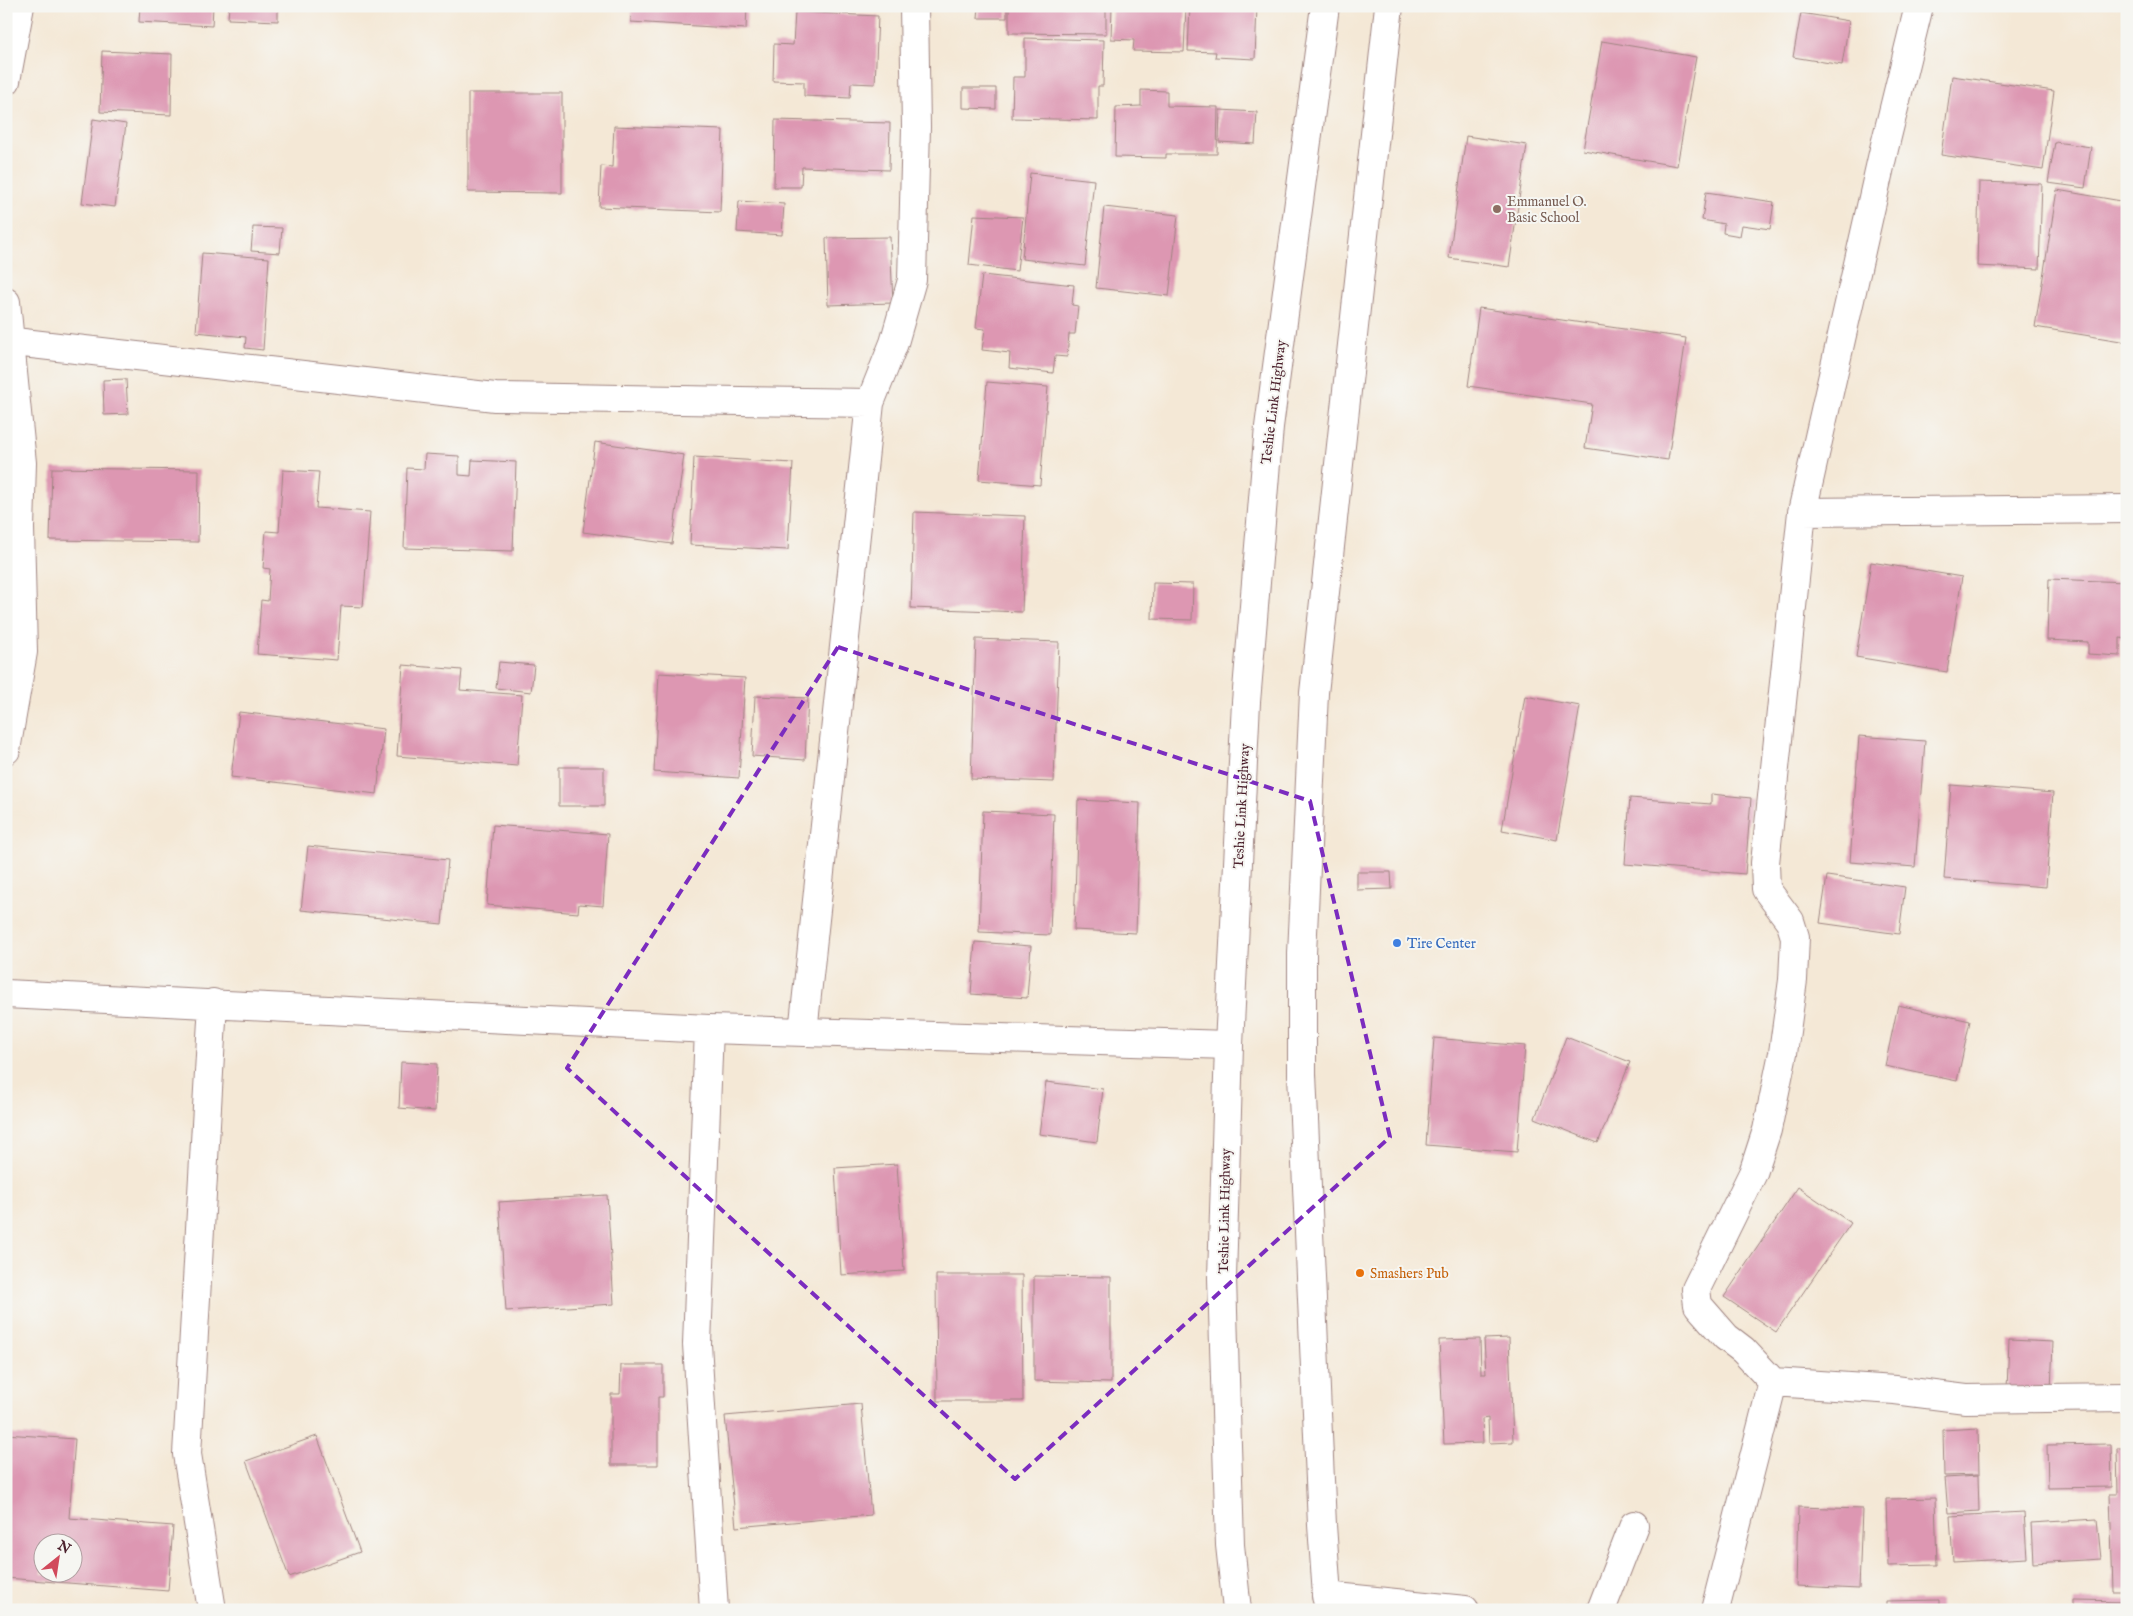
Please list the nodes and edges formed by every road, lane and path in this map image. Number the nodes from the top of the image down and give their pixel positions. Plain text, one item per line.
1 (20, 6) edge
2 (914, 6) edge
3 (1325, 6) edge
4 (1389, 6) edge
5 (1919, 6) edge
6 (6, 81) edge
7 (6, 302) edge
8 (8, 341) edge
9 (870, 404) junction
10 (2127, 510) edge
11 (1802, 512) junction
12 (13, 529) edge
13 (6, 750) edge
14 (6, 994) edge
15 (213, 1003) junction
16 (709, 1029) junction
17 (803, 1032) junction
18 (1229, 1045) junction
19 (1772, 1382) junction
20 (2127, 1397) edge
21 (1634, 1525) dead end
22 (1327, 1603) edge
23 (212, 1610) edge
24 (714, 1610) edge
25 (1237, 1610) edge
26 (1465, 1610) edge
27 (1602, 1610) edge
28 (1715, 1610) edge

1 - 6 street
2 - 9 street
3 - 18 street, Teshie Link Highway
4 - 22 street
5 - 11 street
7 - 8 street
8 - 9 street
8 - 12 street
9 - 17 street
10 - 11 street
11 - 19 street
12 - 13 street
14 - 15 street
15 - 16 street
15 - 23 street
16 - 17 street
16 - 24 street
17 - 18 street
18 - 25 street, Teshie Link Highway
19 - 20 street
19 - 28 street
21 - 27 street
22 - 26 street

